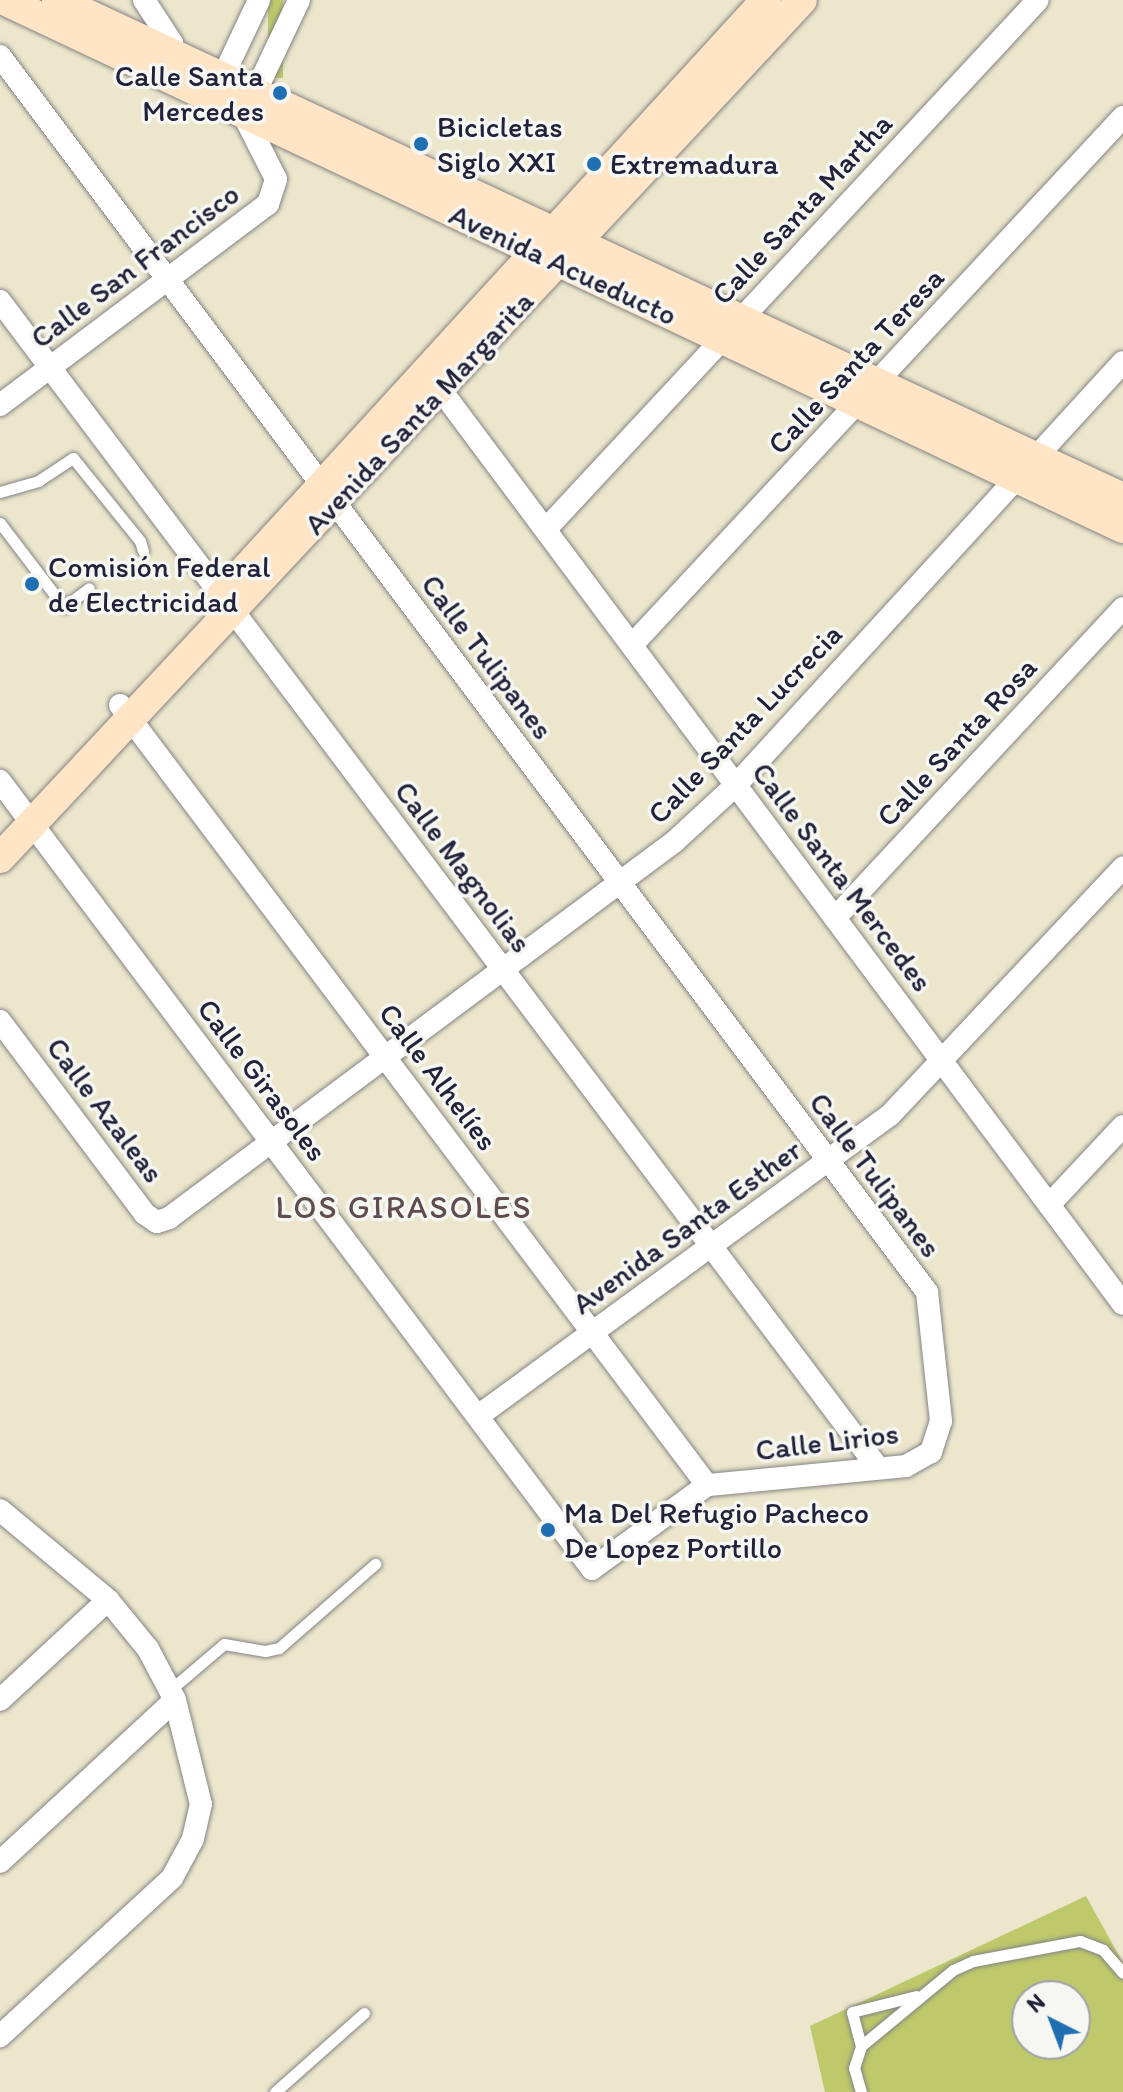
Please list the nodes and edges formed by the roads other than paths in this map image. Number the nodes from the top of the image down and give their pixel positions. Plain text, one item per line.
1 (4, 0) edge
2 (57, 0) edge
3 (144, 0) edge
4 (259, 0) edge
5 (299, 0) edge
6 (1038, 0) edge
7 (767, 7) edge
8 (0, 56) edge
9 (172, 68) junction
10 (217, 89) junction
11 (249, 105) junction
12 (1123, 117) edge
13 (556, 248) junction
14 (167, 280) junction
15 (0, 301) edge
16 (731, 330) junction
17 (1123, 362) edge
18 (50, 368) junction
19 (434, 380) junction
20 (867, 393) junction
21 (0, 405) edge
22 (1025, 467) junction
23 (0, 492) edge
24 (328, 495) junction
25 (1123, 498) edge
26 (0, 523) edge
27 (1123, 528) edge
28 (546, 529) junction
29 (143, 551) dead end
30 (89, 588) dead end
31 (227, 604) junction
32 (1123, 608) edge
33 (632, 645) junction
34 (126, 714) junction
35 (0, 781) edge
36 (736, 785) junction
37 (28, 818) junction
38 (0, 831) edge
39 (0, 858) edge
40 (1123, 868) edge
41 (621, 887) junction
42 (835, 918) junction
43 (505, 973) junction
44 (0, 1021) edge
45 (387, 1059) junction
46 (942, 1061) junction
47 (1123, 1126) edge
48 (273, 1144) junction
49 (826, 1162) junction
50 (1049, 1205) junction
51 (169, 1218) joint
52 (711, 1247) junction
53 (927, 1292) joint
54 (1123, 1304) edge
55 (594, 1333) junction
56 (478, 1416) junction
57 (878, 1468) junction
58 (707, 1485) junction
59 (5, 1522) edge
60 (375, 1564) dead end
61 (108, 1600) junction
62 (172, 1695) junction
63 (0, 1700) edge
64 (0, 1862) edge
65 (1123, 1973) edge
66 (916, 1996) junction
67 (364, 2013) dead end
68 (0, 2036) edge
69 (861, 2046) junction
70 (275, 2092) edge
71 (861, 2092) edge

1 - 9 main road, Avenida Acueducto
2 - 9 main road, Avenida Acueducto
3 - 9 street
4 - 10 street
5 - 11 street
6 - 16 street, Calle Santa Martha
7 - 13 main road, Avenida Santa Margarita
7 - 13 main road, Avenida Santa Margarita
8 - 14 street, Calle Tulipanes
9 - 10 main road, Avenida Acueducto
10 - 11 main road, Avenida Acueducto
11 - 13 main road, Avenida Acueducto
11 - 14 street, Calle San Francisco
12 - 20 street, Calle Santa Teresa
13 - 16 main road, Avenida Acueducto
13 - 19 main road, Avenida Santa Margarita
14 - 18 street, Calle San Francisco
14 - 24 street, Calle Tulipanes
15 - 18 street, Calle Magnolias
16 - 20 main road, Avenida Acueducto
16 - 28 street, Calle Santa Martha
17 - 22 street, Calle Santa Lucrecia
18 - 21 street, Calle San Francisco
18 - 31 street, Calle Magnolias
19 - 24 main road, Avenida Santa Margarita
19 - 28 street, Calle Santa Mercedes
20 - 22 main road, Avenida Acueducto
20 - 33 street, Calle Santa Teresa
22 - 25 main road, Avenida Acueducto
22 - 27 main road, Avenida Acueducto
22 - 36 street, Calle Santa Lucrecia
23 - 29 lane
24 - 31 main road, Avenida Santa Margarita
24 - 41 street, Calle Tulipanes
26 - 30 lane
28 - 33 street, Calle Santa Mercedes
31 - 34 main road, Avenida Santa Margarita
31 - 43 street, Calle Magnolias
32 - 42 street, Calle Santa Rosa
33 - 36 street, Calle Santa Mercedes
34 - 37 main road, Avenida Santa Margarita
34 - 45 street, Calle Alhelíes
35 - 37 street, Calle Girasoles
36 - 41 street, Calle Santa Lucrecia
36 - 42 street, Calle Santa Mercedes
37 - 38 main road, Avenida Santa Margarita
37 - 39 main road, Avenida Santa Margarita
37 - 48 street, Calle Girasoles
40 - 46 street, Avenida Santa Esther
41 - 43 street, Calle Santa Lucrecia
41 - 49 street, Calle Tulipanes
42 - 46 street, Calle Santa Mercedes
43 - 45 street, Calle Santa Lucrecia
43 - 52 street, Calle Magnolias
44 - 51 street, Calle Azaleas
45 - 48 street, Calle Santa Lucrecia
45 - 55 street, Calle Alhelíes
46 - 49 street, Avenida Santa Esther
46 - 50 street, Calle Santa Mercedes
47 - 50 street
48 - 51 street, Calle Santa Lucrecia
48 - 56 street, Calle Girasoles
49 - 52 street, Avenida Santa Esther
49 - 53 street, Calle Tulipanes
50 - 54 street, Calle Santa Mercedes
52 - 55 street, Avenida Santa Esther
52 - 57 street, Calle Magnolias
53 - 57 street, Calle Lirios
55 - 56 street, Avenida Santa Esther
55 - 58 street, Calle Alhelíes
56 - 58 street, Calle Girasoles
57 - 58 street, Calle Lirios
59 - 61 street
60 - 62 lane
61 - 62 street
61 - 63 street
62 - 64 street
62 - 68 street
65 - 66 lane
66 - 69 lane
66 - 69 lane
67 - 70 lane
69 - 71 lane

